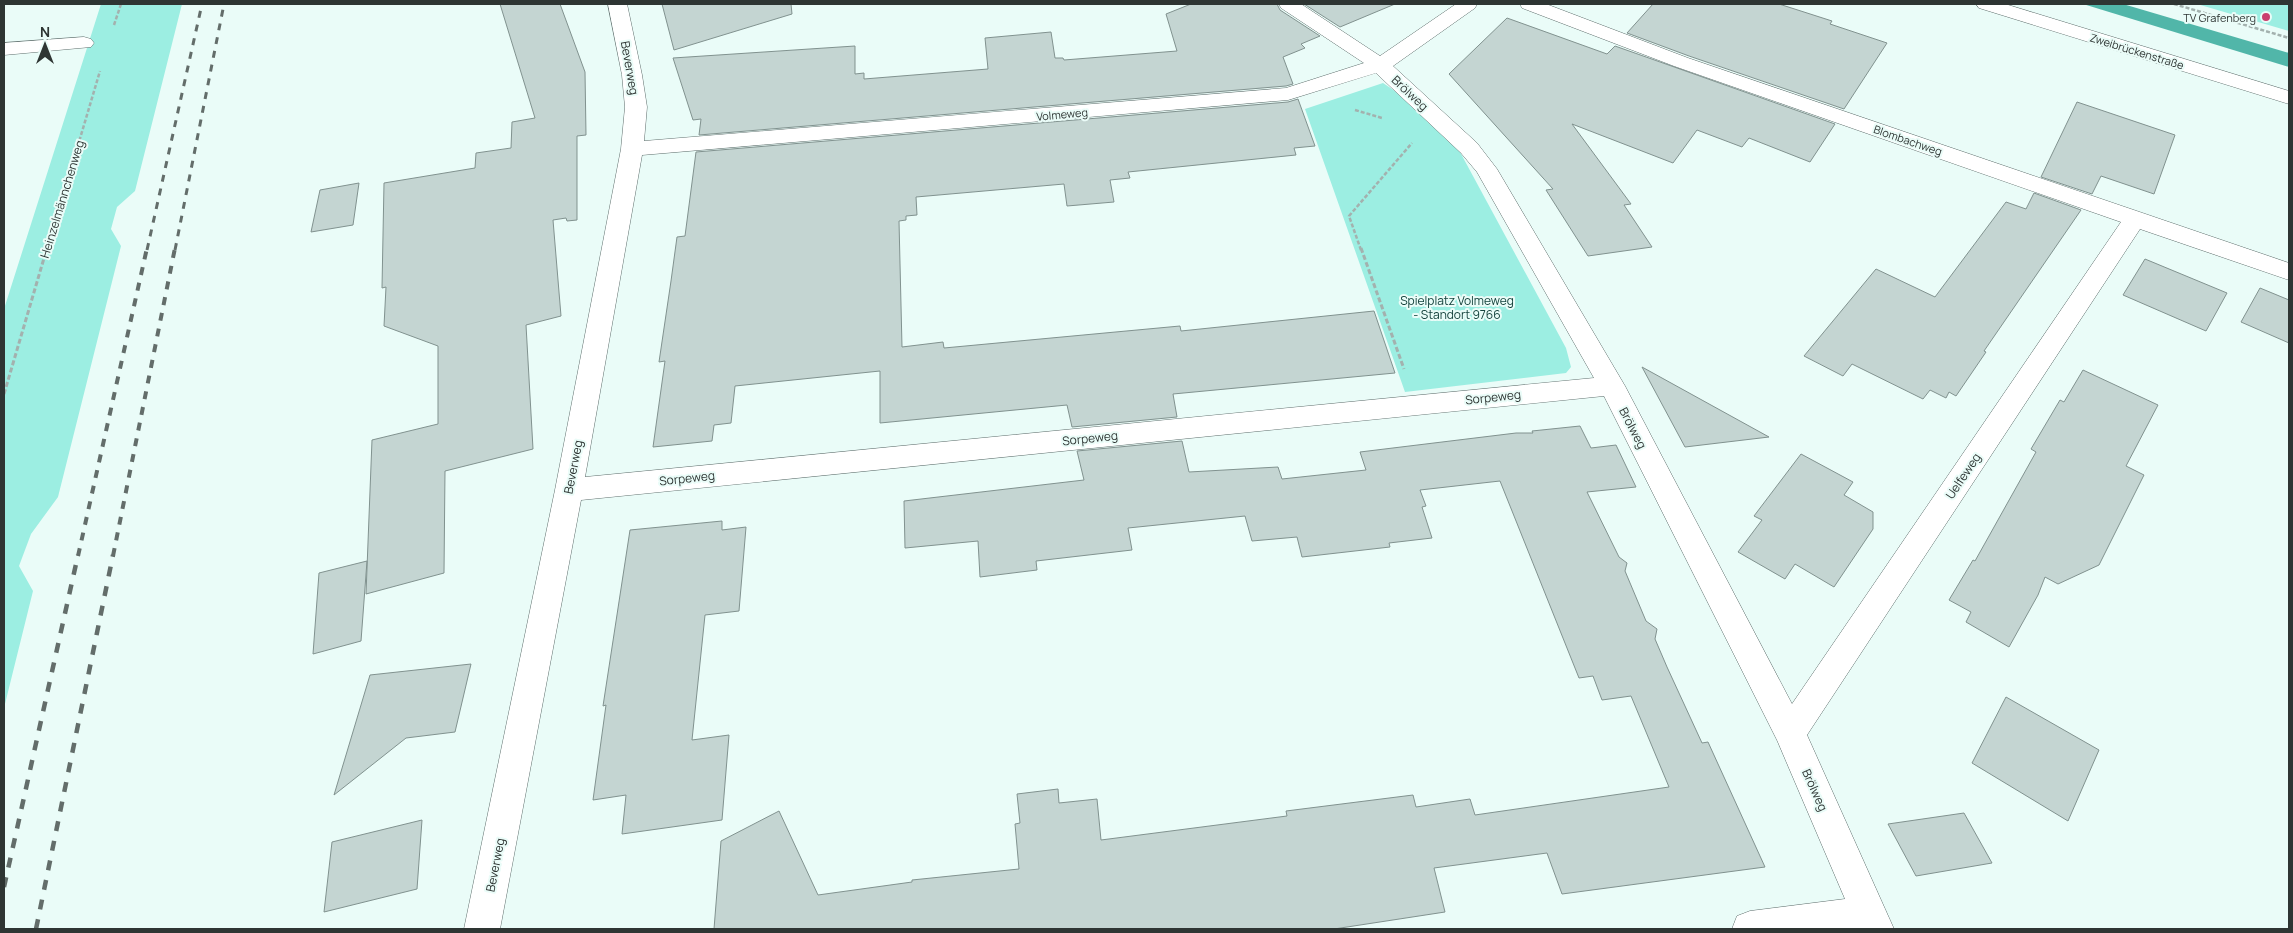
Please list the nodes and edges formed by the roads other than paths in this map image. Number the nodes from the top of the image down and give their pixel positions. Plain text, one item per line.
1 (617, 4) edge
2 (1288, 4) edge
3 (1468, 4) edge
4 (1529, 4) edge
5 (1986, 4) edge
6 (84, 43) dead end
7 (4, 49) edge
8 (1380, 65) junction
9 (2289, 98) edge
10 (632, 149) junction
11 (2135, 219) junction
12 (2289, 272) edge
13 (1612, 386) junction
14 (569, 490) junction
15 (1790, 733) junction
16 (1872, 921) edge
17 (482, 929) edge
18 (1750, 929) edge

1 - 10 street, Beverweg
2 - 8 street, Brölweg
3 - 8 street, Volmeweg
4 - 11 street, Blombachweg
5 - 9 street, Zweibrückenstraße
6 - 7 street
8 - 10 street, Volmeweg
8 - 13 street, Brölweg
10 - 14 street, Beverweg
11 - 12 street, Blombachweg
11 - 15 street, Uelfeweg
13 - 14 street, Sorpeweg
13 - 15 street, Brölweg
14 - 17 street, Beverweg
15 - 16 street, Brölweg
16 - 18 street

